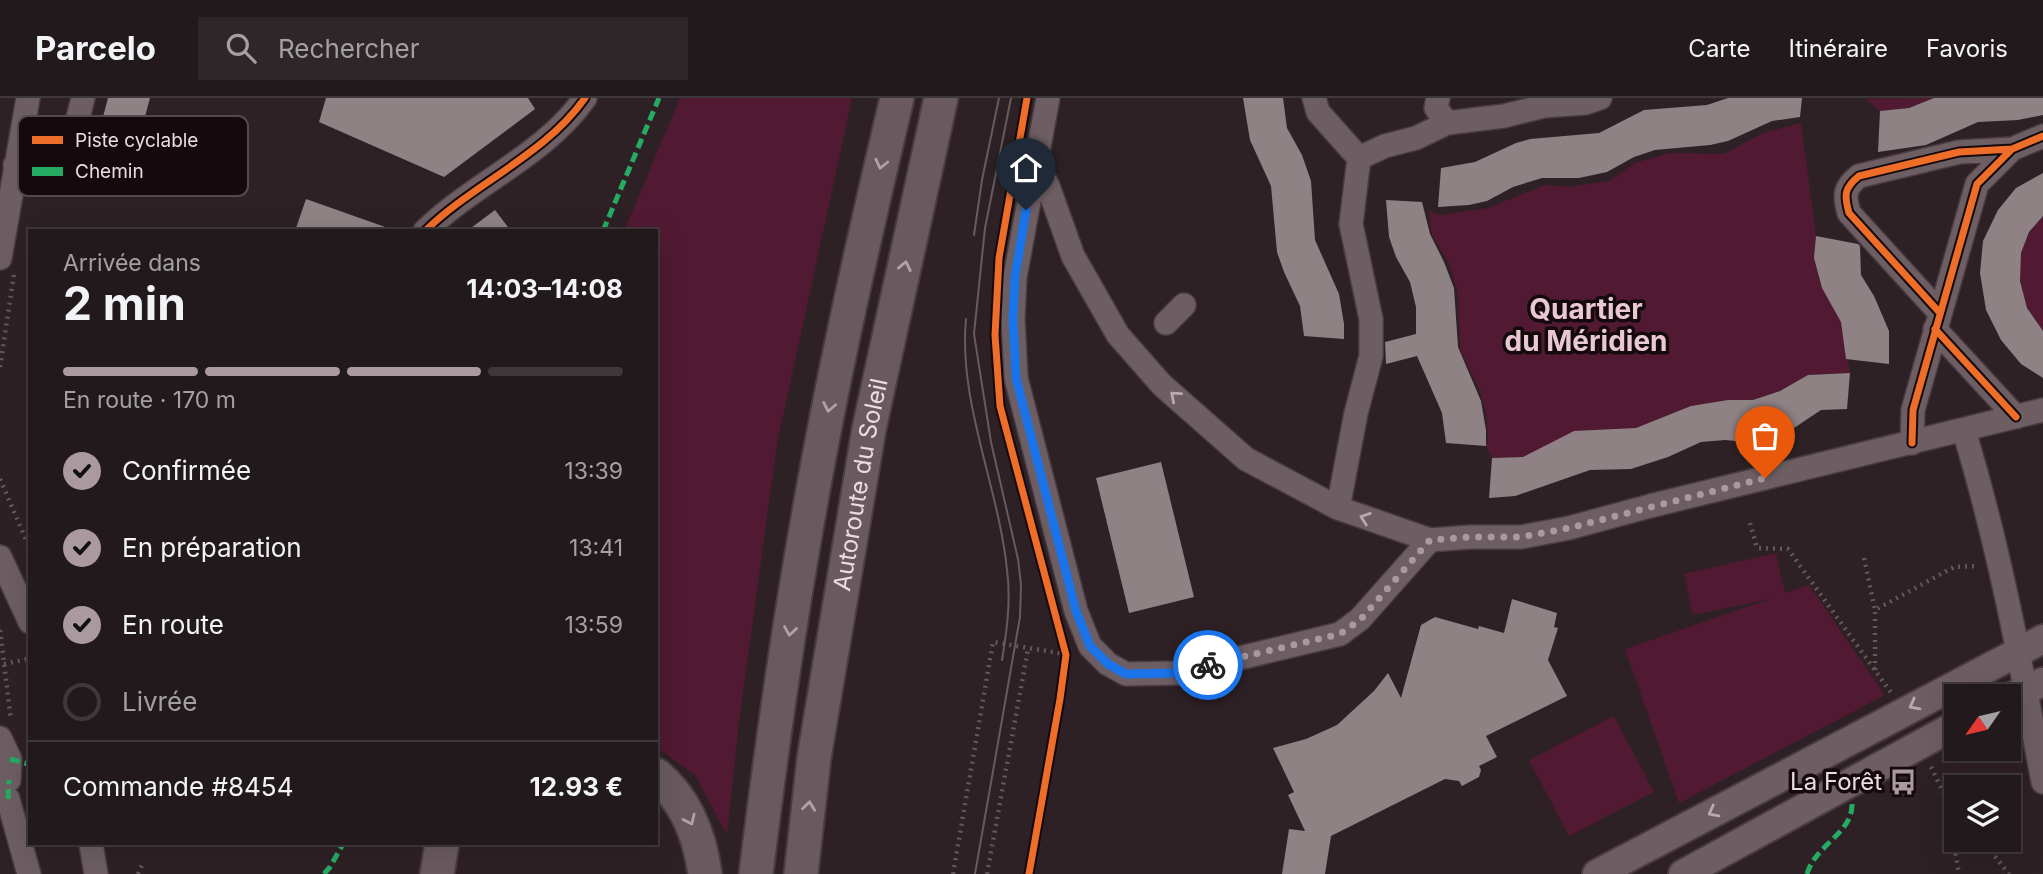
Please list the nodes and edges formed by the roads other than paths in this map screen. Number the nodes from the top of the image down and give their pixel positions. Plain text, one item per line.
1 (28, 98) edge
2 (83, 98) edge
3 (585, 98) edge
4 (897, 98) edge
5 (941, 98) edge
6 (1048, 98) edge
7 (1314, 98) edge
8 (1438, 98) edge
9 (1600, 98) edge
10 (25, 116) edge
11 (78, 116) edge
12 (1447, 122) junction
13 (2043, 136) edge
14 (2012, 149) junction
15 (18, 150) edge
16 (1359, 158) junction
17 (1035, 161) junction
18 (15, 165) junction
19 (18, 166) edge
20 (427, 229) edge
21 (0, 258) edge
22 (1184, 305) dead end
23 (1938, 321) junction
24 (1166, 323) dead end
25 (2043, 410) edge
26 (2016, 417) junction
27 (1964, 431) junction
28 (1912, 443) junction
29 (1338, 508) junction
30 (1430, 540) junction
31 (1, 561) edge
32 (28, 618) edge
33 (2030, 645) edge
34 (2026, 690) edge
35 (6, 730) edge
36 (1944, 732) edge
37 (658, 777) edge
38 (2043, 782) edge
39 (6, 792) edge
40 (91, 845) edge
41 (442, 845) edge
42 (29, 874) edge
43 (96, 874) edge
44 (437, 874) edge
45 (705, 874) edge
46 (756, 874) edge
47 (801, 874) edge
48 (1597, 874) edge
49 (1683, 874) edge

1 - 10 street
2 - 11 street
3 - 20 street
4 -> 46 highway, Autoroute du Soleil
47 -> 5 highway, Autoroute du Soleil
6 - 17 street
7 - 16 street
8 - 12 street
9 - 12 street
12 - 16 street
13 - 14 street
14 - 23 street
14 - 23 street
15 - 18 street
16 - 29 street
29 -> 17 street
17 - 30 street
18 - 19 street
18 - 21 street
22 - 24 street
23 - 26 street
23 - 28 street
25 - 26 street
26 - 27 street
27 - 28 street
27 - 33 street
28 - 30 street
30 -> 29 street
31 - 32 street
33 - 34 street
33 -> 48 main road
34 - 38 street
35 - 39 street
36 - 49 main road
37 -> 45 highway
39 - 42 street
40 - 43 street
41 - 44 highway

